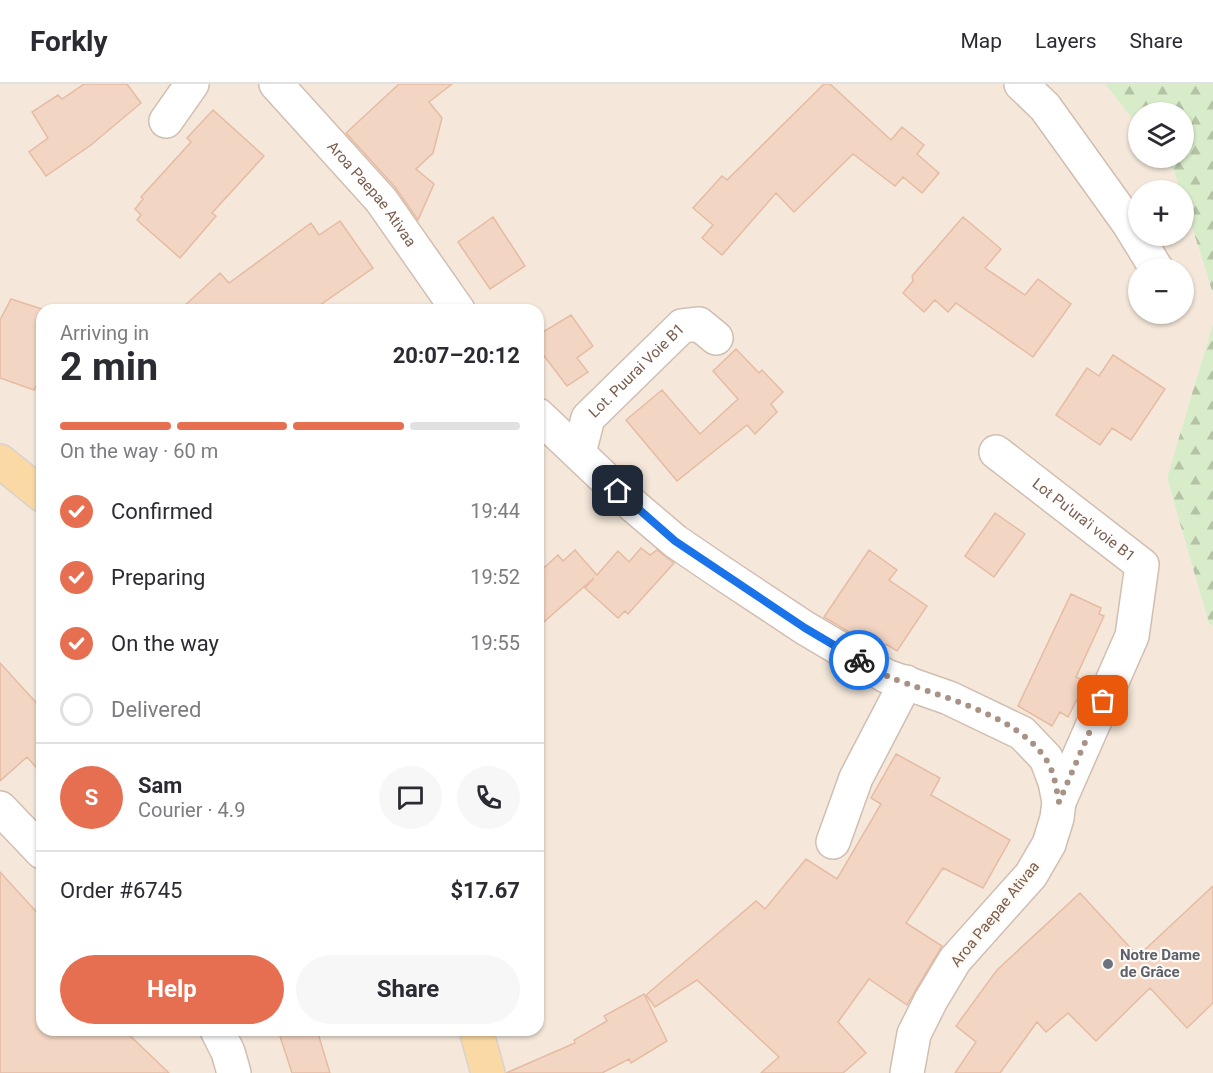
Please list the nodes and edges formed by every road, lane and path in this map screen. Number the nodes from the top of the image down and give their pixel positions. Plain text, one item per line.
1 (192, 84) edge
2 (276, 84) edge
3 (1021, 84) edge
4 (166, 122) dead end
5 (1150, 258) edge
6 (454, 304) edge
7 (716, 338) dead end
8 (544, 421) edge
9 (996, 452) dead end
10 (579, 453) junction
11 (0, 461) edge
12 (36, 490) edge
13 (906, 682) junction
14 (1059, 802) junction
15 (0, 808) edge
16 (833, 842) dead end
17 (36, 846) edge
18 (220, 1036) edge
19 (478, 1036) edge
20 (234, 1073) edge
21 (488, 1073) edge
22 (907, 1073) edge

1 - 4 street
2 - 6 street, Aroa Paepae Ativaa
3 - 5 street
7 - 10 street, Lot. Puurai Voie B1
8 - 10 street, Aroa Paepae Ativaa
9 - 14 street, Lot Pu'ura'i voie B1
10 - 13 street, Aroa Paepae Ativaa
11 - 12 main road
13 - 14 street, Aroa Paepae Ativaa
13 - 16 street
14 - 22 street, Aroa Paepae Ativaa
15 - 17 street
18 - 20 street
19 - 21 main road

